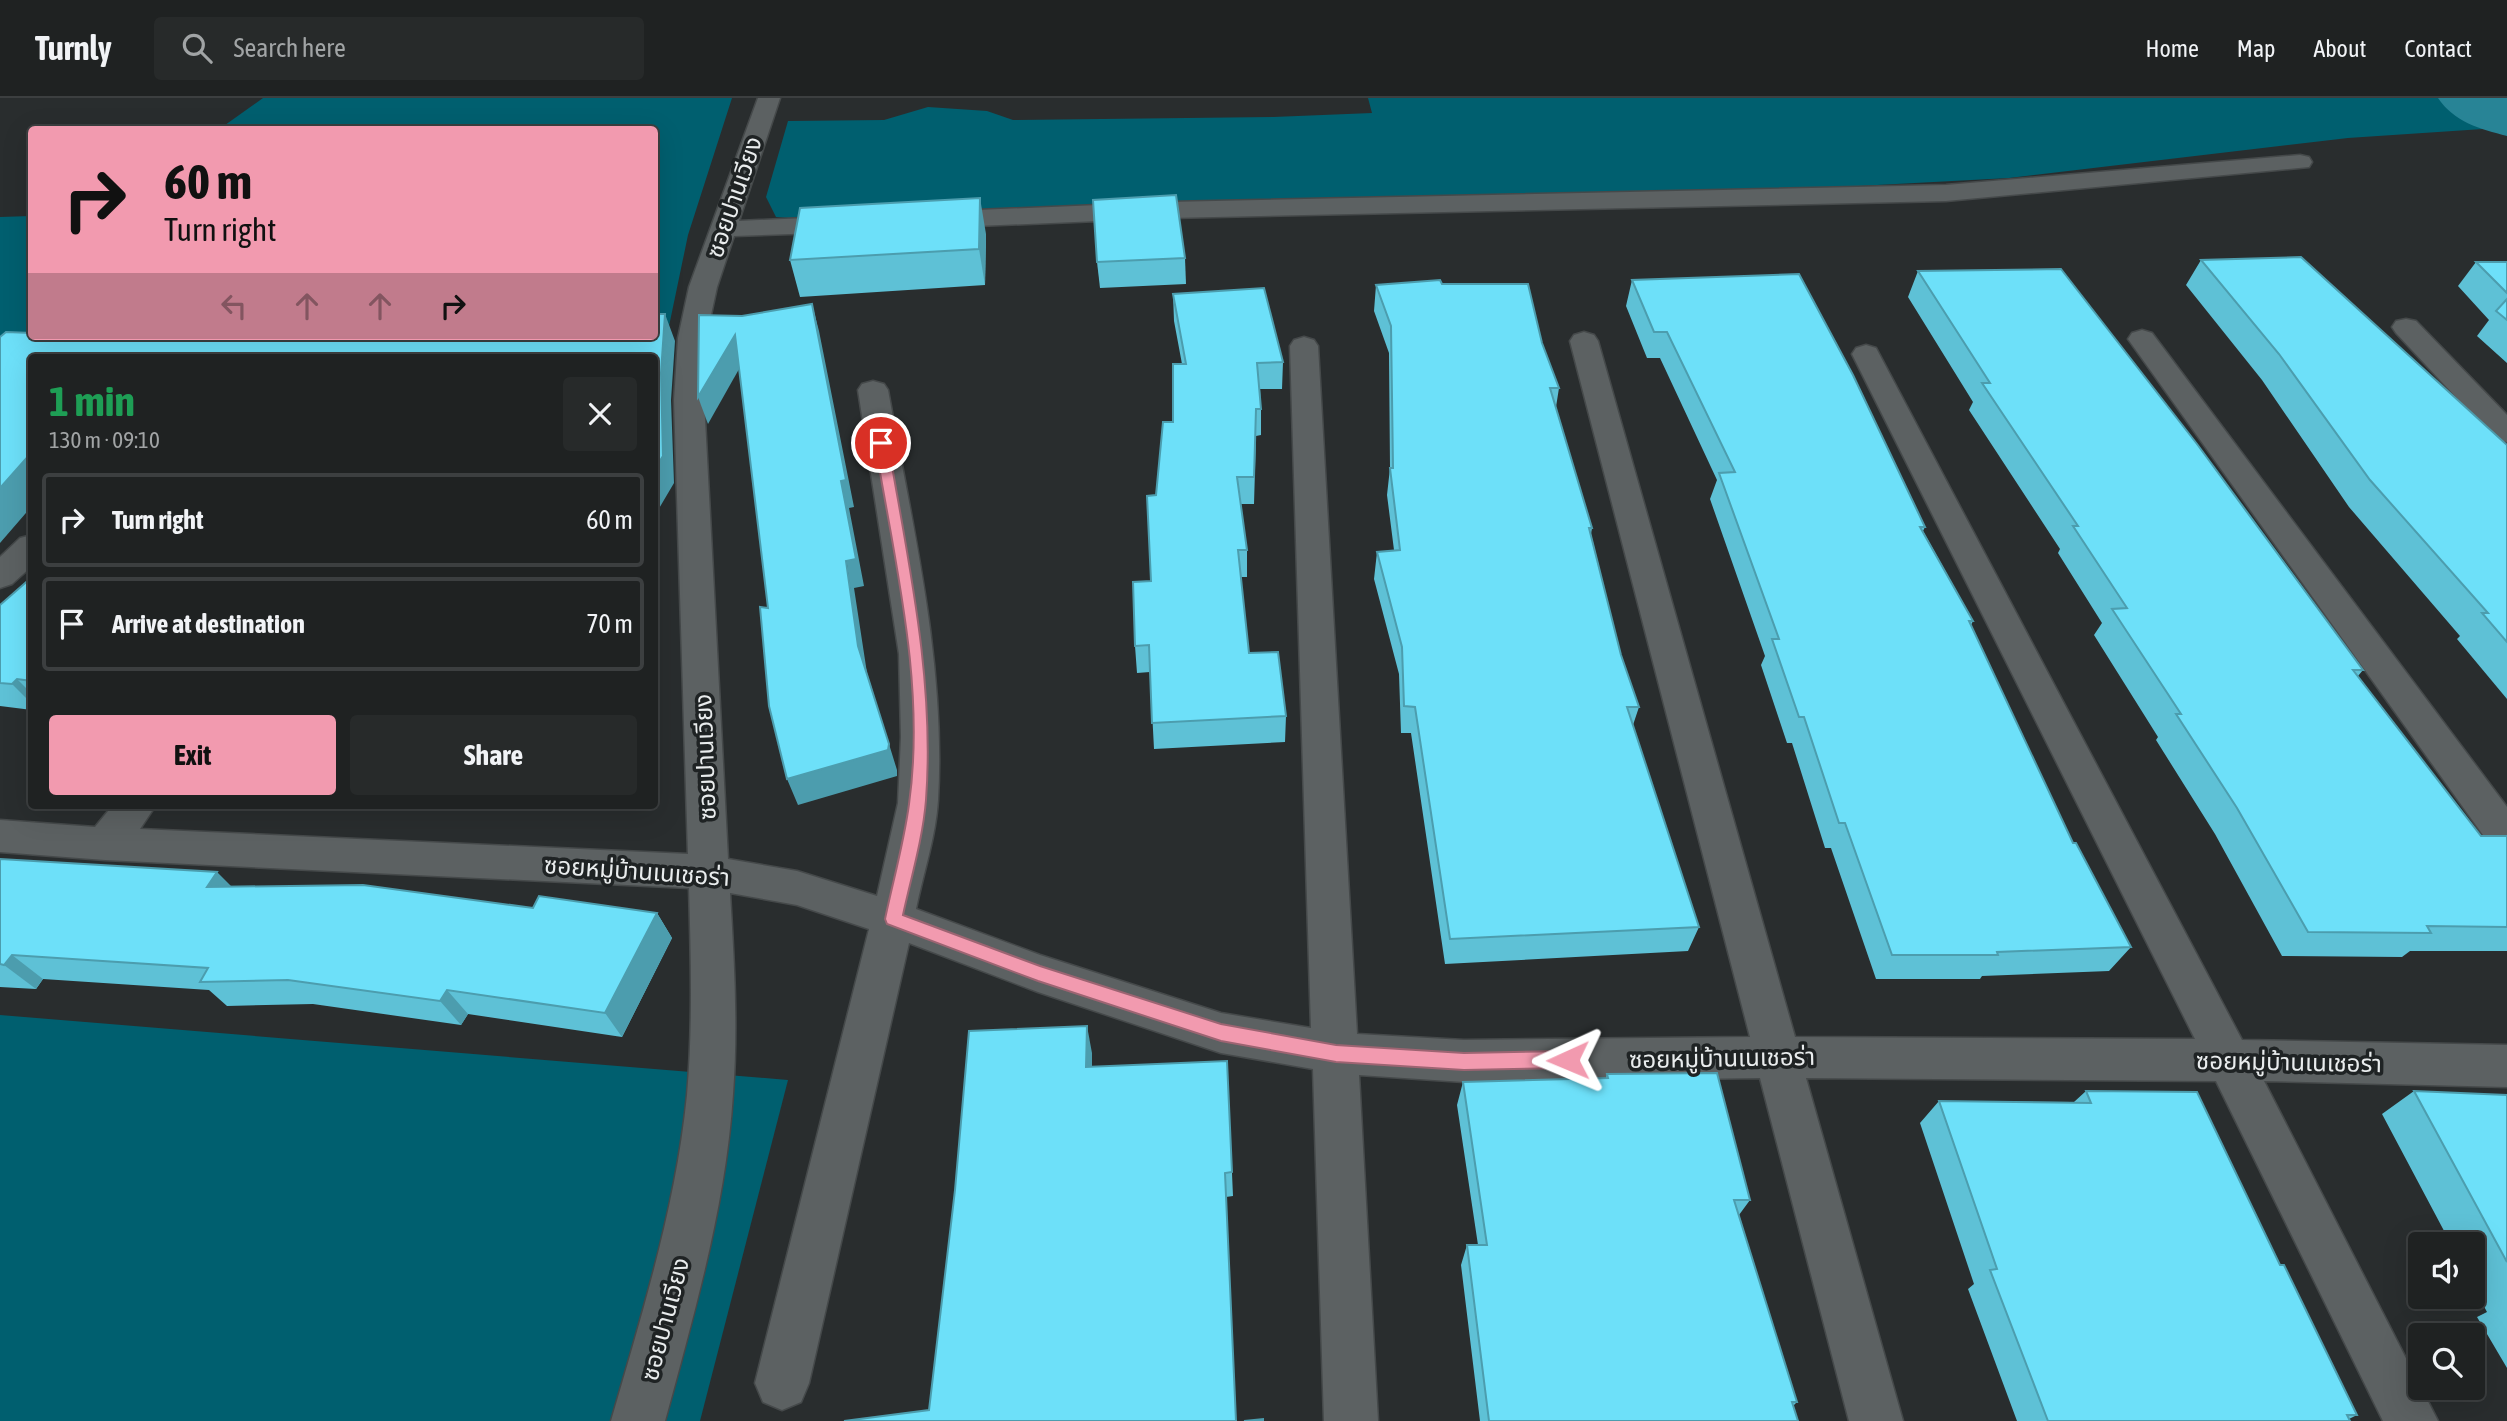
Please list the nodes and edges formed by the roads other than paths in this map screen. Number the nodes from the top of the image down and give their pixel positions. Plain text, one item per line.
1 (769, 98) edge
2 (2300, 162) dead end
3 (903, 221) edge
4 (876, 222) edge
5 (722, 229) junction
6 (2406, 327) dead end
7 (2141, 339) dead end
8 (1584, 341) dead end
9 (1304, 346) dead end
10 (1866, 354) dead end
11 (873, 390) dead end
12 (2507, 433) edge
13 (0, 541) edge
14 (28, 544) edge
15 (28, 549) edge
16 (0, 576) edge
17 (133, 809) edge
18 (0, 836) edge
19 (2507, 838) edge
20 (105, 844) junction
21 (709, 872) junction
22 (893, 919) junction
23 (1336, 1053) junction
24 (1775, 1057) junction
25 (2229, 1060) junction
26 (2507, 1066) edge
27 (782, 1383) dead end
28 (638, 1421) edge
29 (1351, 1421) edge
30 (1876, 1421) edge
31 (2411, 1421) edge

1 - 5 street, ซอยปานเวียง
2 - 3 street
4 - 5 street
5 - 21 street, ซอยปานเวียง
6 - 12 street
7 - 19 street
8 - 24 street
9 - 23 street
10 - 25 street
11 - 22 street
13 - 14 street
15 - 16 street
17 - 20 street
18 - 20 street, ซอยหมู่บ้านเนเชอร่า
20 - 21 street, ซอยหมู่บ้านเนเชอร่า
21 - 22 street, ซอยหมู่บ้านเนเชอร่า
21 - 28 street, ซอยปานเวียง
22 - 23 street, ซอยหมู่บ้านเนเชอร่า
22 - 27 street
23 - 24 street, ซอยหมู่บ้านเนเชอร่า
23 - 29 street
24 - 25 street, ซอยหมู่บ้านเนเชอร่า
24 - 30 street
25 - 26 street, ซอยหมู่บ้านเนเชอร่า
25 - 31 street

